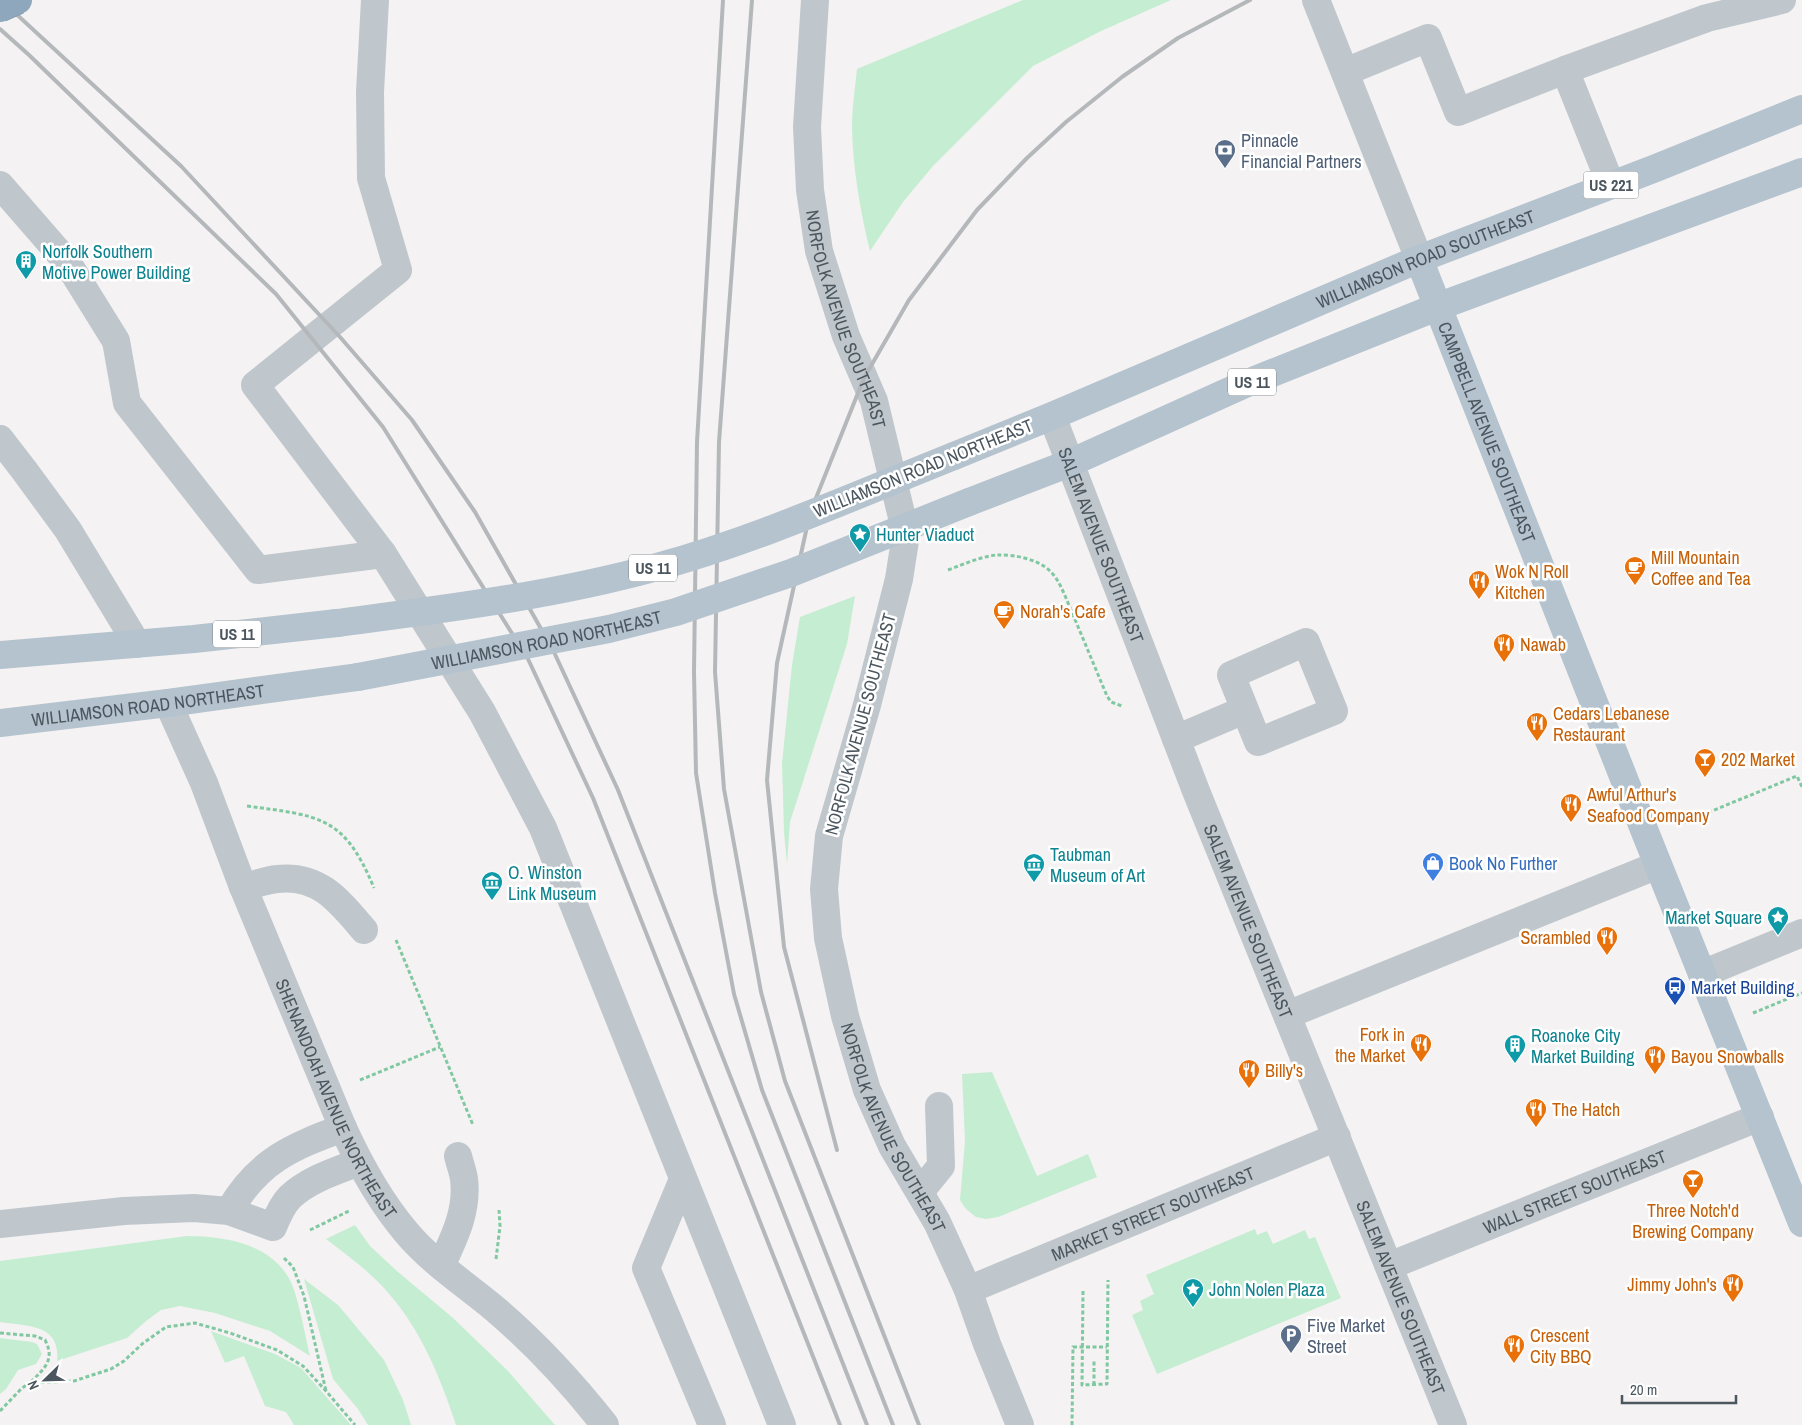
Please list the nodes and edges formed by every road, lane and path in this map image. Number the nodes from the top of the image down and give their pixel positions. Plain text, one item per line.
1 (18, 0) edge
2 (375, 0) edge
3 (815, 0) edge
4 (1316, 0) edge
5 (1782, 0) edge
6 (0, 8) edge
7 (1565, 70) junction
8 (1345, 72) junction
9 (1802, 109) edge
10 (1802, 172) edge
11 (0, 185) edge
12 (1611, 185) junction
13 (1419, 259) junction
14 (1437, 307) junction
15 (1052, 416) junction
16 (0, 439) edge
17 (1070, 463) junction
18 (382, 554) junction
19 (948, 570) dead end
20 (137, 644) junction
21 (0, 655) edge
22 (168, 703) junction
23 (1122, 706) dead end
24 (1244, 710) dead end
25 (0, 723) edge
26 (1176, 739) junction
27 (247, 806) dead end
28 (1658, 865) junction
29 (243, 887) junction
30 (377, 893) dead end
31 (364, 930) dead end
32 (1802, 933) edge
33 (395, 938) dead end
34 (1702, 974) junction
35 (1802, 993) edge
36 (1287, 1014) junction
37 (1747, 1015) dead end
38 (440, 1048) junction
39 (360, 1080) dead end
40 (939, 1106) dead end
41 (1760, 1116) junction
42 (473, 1126) dead end
43 (343, 1128) junction
44 (1337, 1137) junction
45 (458, 1156) dead end
46 (359, 1162) junction
47 (683, 1179) junction
48 (920, 1192) junction
49 (498, 1201) dead end
50 (229, 1211) junction
51 (1802, 1222) edge
52 (0, 1224) edge
53 (276, 1240) junction
54 (496, 1259) dead end
55 (441, 1266) junction
56 (1389, 1266) junction
57 (1108, 1280) dead end
58 (968, 1290) junction
59 (1083, 1291) dead end
60 (0, 1333) edge
61 (1082, 1347) junction
62 (1107, 1347) junction
63 (1094, 1361) dead end
64 (29, 1383) junction
65 (1094, 1385) junction
66 (326, 1391) junction
67 (0, 1411) edge
68 (355, 1425) edge
69 (605, 1425) edge
70 (712, 1425) edge
71 (782, 1425) edge
72 (1020, 1425) edge
73 (1072, 1425) edge
74 (1453, 1425) edge

1 - 6 highway, bridge
2 - 18 street
3 - 48 street, NORFOLK AVENUE SOUTHEAST
4 - 8 street, CAMPBELL AVENUE SOUTHEAST
5 - 7 street
7 - 8 street
7 - 12 street
8 - 13 street, CAMPBELL AVENUE SOUTHEAST
9 - 12 main road, WILLIAMSON ROAD SOUTHEAST / US 221
10 - 14 main road
11 - 18 street
12 - 13 main road, WILLIAMSON ROAD SOUTHEAST / US 221
13 - 14 main road, CAMPBELL AVENUE SOUTHEAST
13 - 15 main road, WILLIAMSON ROAD SOUTHEAST / US 11
14 - 17 main road, US 11
14 - 28 main road, CAMPBELL AVENUE SOUTHEAST
15 - 17 street, SALEM AVENUE SOUTHEAST
15 - 20 main road, WILLIAMSON ROAD NORTHEAST / US 11, bridge
16 - 20 street
17 - 22 main road, WILLIAMSON ROAD NORTHEAST / US 11, bridge
17 - 26 street, SALEM AVENUE SOUTHEAST
18 - 47 street
19 - 23 path
20 - 21 main road, WILLIAMSON ROAD NORTHEAST / US 11
22 - 25 main road, WILLIAMSON ROAD NORTHEAST / US 11
22 - 29 street, SHENANDOAH AVENUE NORTHEAST
24 - 26 street
26 - 36 street, SALEM AVENUE SOUTHEAST
27 - 30 path
28 - 34 main road, CAMPBELL AVENUE SOUTHEAST
28 - 36 street
29 - 31 street
29 - 43 street, SHENANDOAH AVENUE NORTHEAST
32 - 34 street
33 - 38 path
34 - 41 main road, CAMPBELL AVENUE SOUTHEAST
35 - 37 path
36 - 44 street, SALEM AVENUE SOUTHEAST
38 - 39 path
38 - 42 path
40 - 48 street
41 - 51 main road
41 - 56 street, WALL STREET SOUTHEAST
43 - 46 street, SHENANDOAH AVENUE NORTHEAST
43 - 50 street
44 - 56 street, SALEM AVENUE SOUTHEAST
44 - 58 street, MARKET STREET SOUTHEAST
45 - 55 street
46 - 53 street
46 - 55 street, SHENANDOAH AVENUE NORTHEAST
47 - 70 street
47 - 71 street
48 - 58 street, NORFOLK AVENUE SOUTHEAST
49 - 54 path
50 - 52 street
50 - 53 street
53 - 66 path
55 - 69 street, SHENANDOAH AVENUE NORTHEAST
56 - 74 street, SALEM AVENUE SOUTHEAST
57 - 62 path
58 - 72 street, NORFOLK AVENUE SOUTHEAST
59 - 61 path
60 - 64 path
61 - 62 path
61 - 65 path
61 - 73 path
62 - 65 path
63 - 65 path
64 - 66 path
64 - 67 path
66 - 68 path

